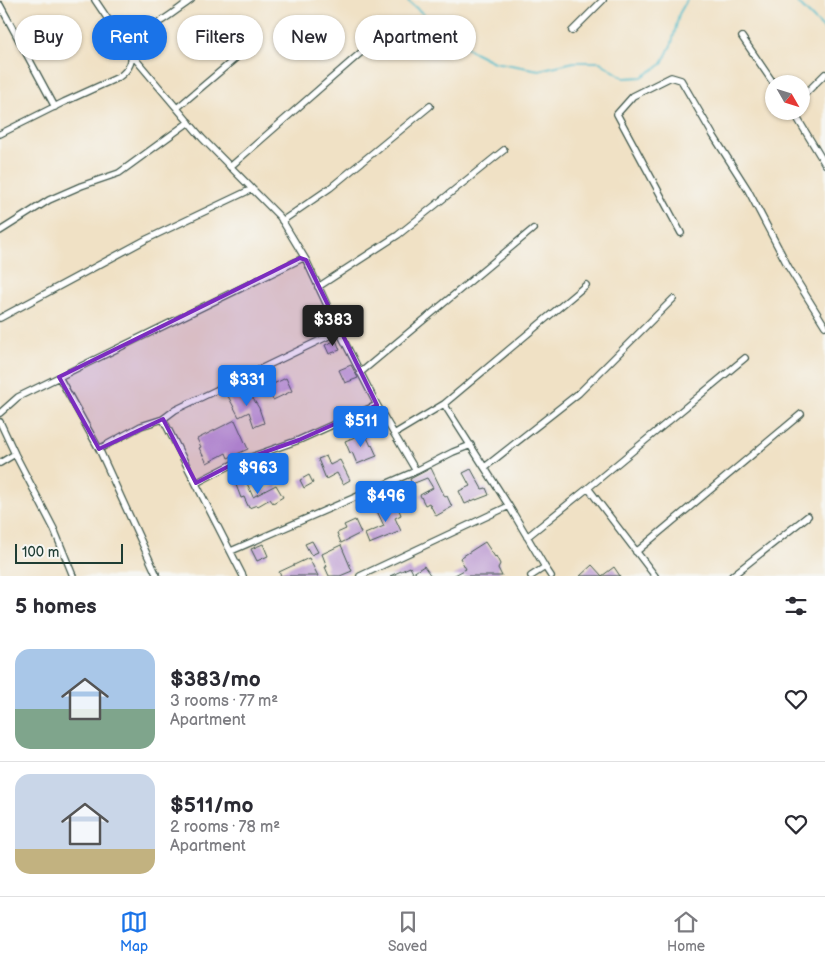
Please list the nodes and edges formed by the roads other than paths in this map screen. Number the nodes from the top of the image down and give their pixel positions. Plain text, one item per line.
1 (95, 0) edge
2 (191, 0) edge
3 (603, 0) edge
4 (0, 5) edge
5 (105, 15) edge
6 (167, 17) edge
7 (572, 31) dead end
8 (742, 37) dead end
9 (355, 58) edge
10 (132, 60) edge
11 (136, 60) edge
12 (233, 60) edge
13 (825, 74) edge
14 (768, 75) edge
15 (810, 89) edge
16 (430, 106) dead end
17 (55, 107) junction
18 (177, 108) junction
19 (798, 120) edge
20 (189, 122) junction
21 (0, 134) edge
22 (504, 150) dead end
23 (825, 164) edge
24 (230, 166) junction
25 (252, 189) junction
26 (282, 221) junction
27 (533, 229) dead end
28 (0, 231) edge
29 (682, 233) dead end
30 (306, 260) junction
31 (586, 285) dead end
32 (318, 287) junction
33 (673, 299) dead end
34 (0, 318) edge
35 (825, 326) edge
36 (339, 331) junction
37 (745, 358) dead end
38 (360, 372) junction
39 (59, 377) junction
40 (444, 404) junction
41 (377, 405) junction
42 (0, 413) edge
43 (801, 414) dead end
44 (163, 419) junction
45 (0, 422) edge
46 (394, 434) junction
47 (471, 445) junction
48 (99, 449) junction
49 (15, 454) junction
50 (0, 463) edge
51 (485, 467) junction
52 (416, 472) junction
53 (196, 483) junction
54 (588, 488) junction
55 (509, 506) junction
56 (808, 516) dead end
57 (527, 537) junction
58 (231, 551) junction
59 (636, 552) junction
60 (545, 567) junction
61 (73, 576) edge
62 (156, 576) edge
63 (243, 576) edge
64 (360, 576) edge
65 (531, 576) edge
66 (552, 576) edge
67 (655, 576) edge
68 (732, 576) edge

1 - 5 street
2 - 6 street
3 - 7 street
4 - 17 street
8 - 14 street
9 - 24 street
10 - 17 street
11 - 18 street
12 - 18 street
13 - 15 street
16 - 26 street
17 - 21 street
18 - 20 street
19 - 23 street
20 - 24 street
20 - 28 street
22 - 32 street
24 - 25 street
25 - 26 street
25 - 34 street
26 - 30 street
27 - 38 street
29 - 35 street
30 - 32 street
30 - 39 street
31 - 40 street
32 - 36 street
33 - 51 street
36 - 38 street
36 - 44 street
37 - 54 street
38 - 41 street
39 - 42 street
39 - 48 street
40 - 46 street
40 - 47 street
41 - 46 street
41 - 53 street
43 - 59 street
44 - 48 street
44 - 53 street
45 - 49 street
46 - 52 street
47 - 51 street
47 - 52 street
48 - 62 street
49 - 50 street
49 - 61 street
51 - 55 street
52 - 58 street
53 - 58 street
54 - 57 street
54 - 59 street
55 - 57 street
55 - 64 street
56 - 68 street
57 - 60 street
58 - 63 street
59 - 67 street
60 - 65 street
60 - 66 street

